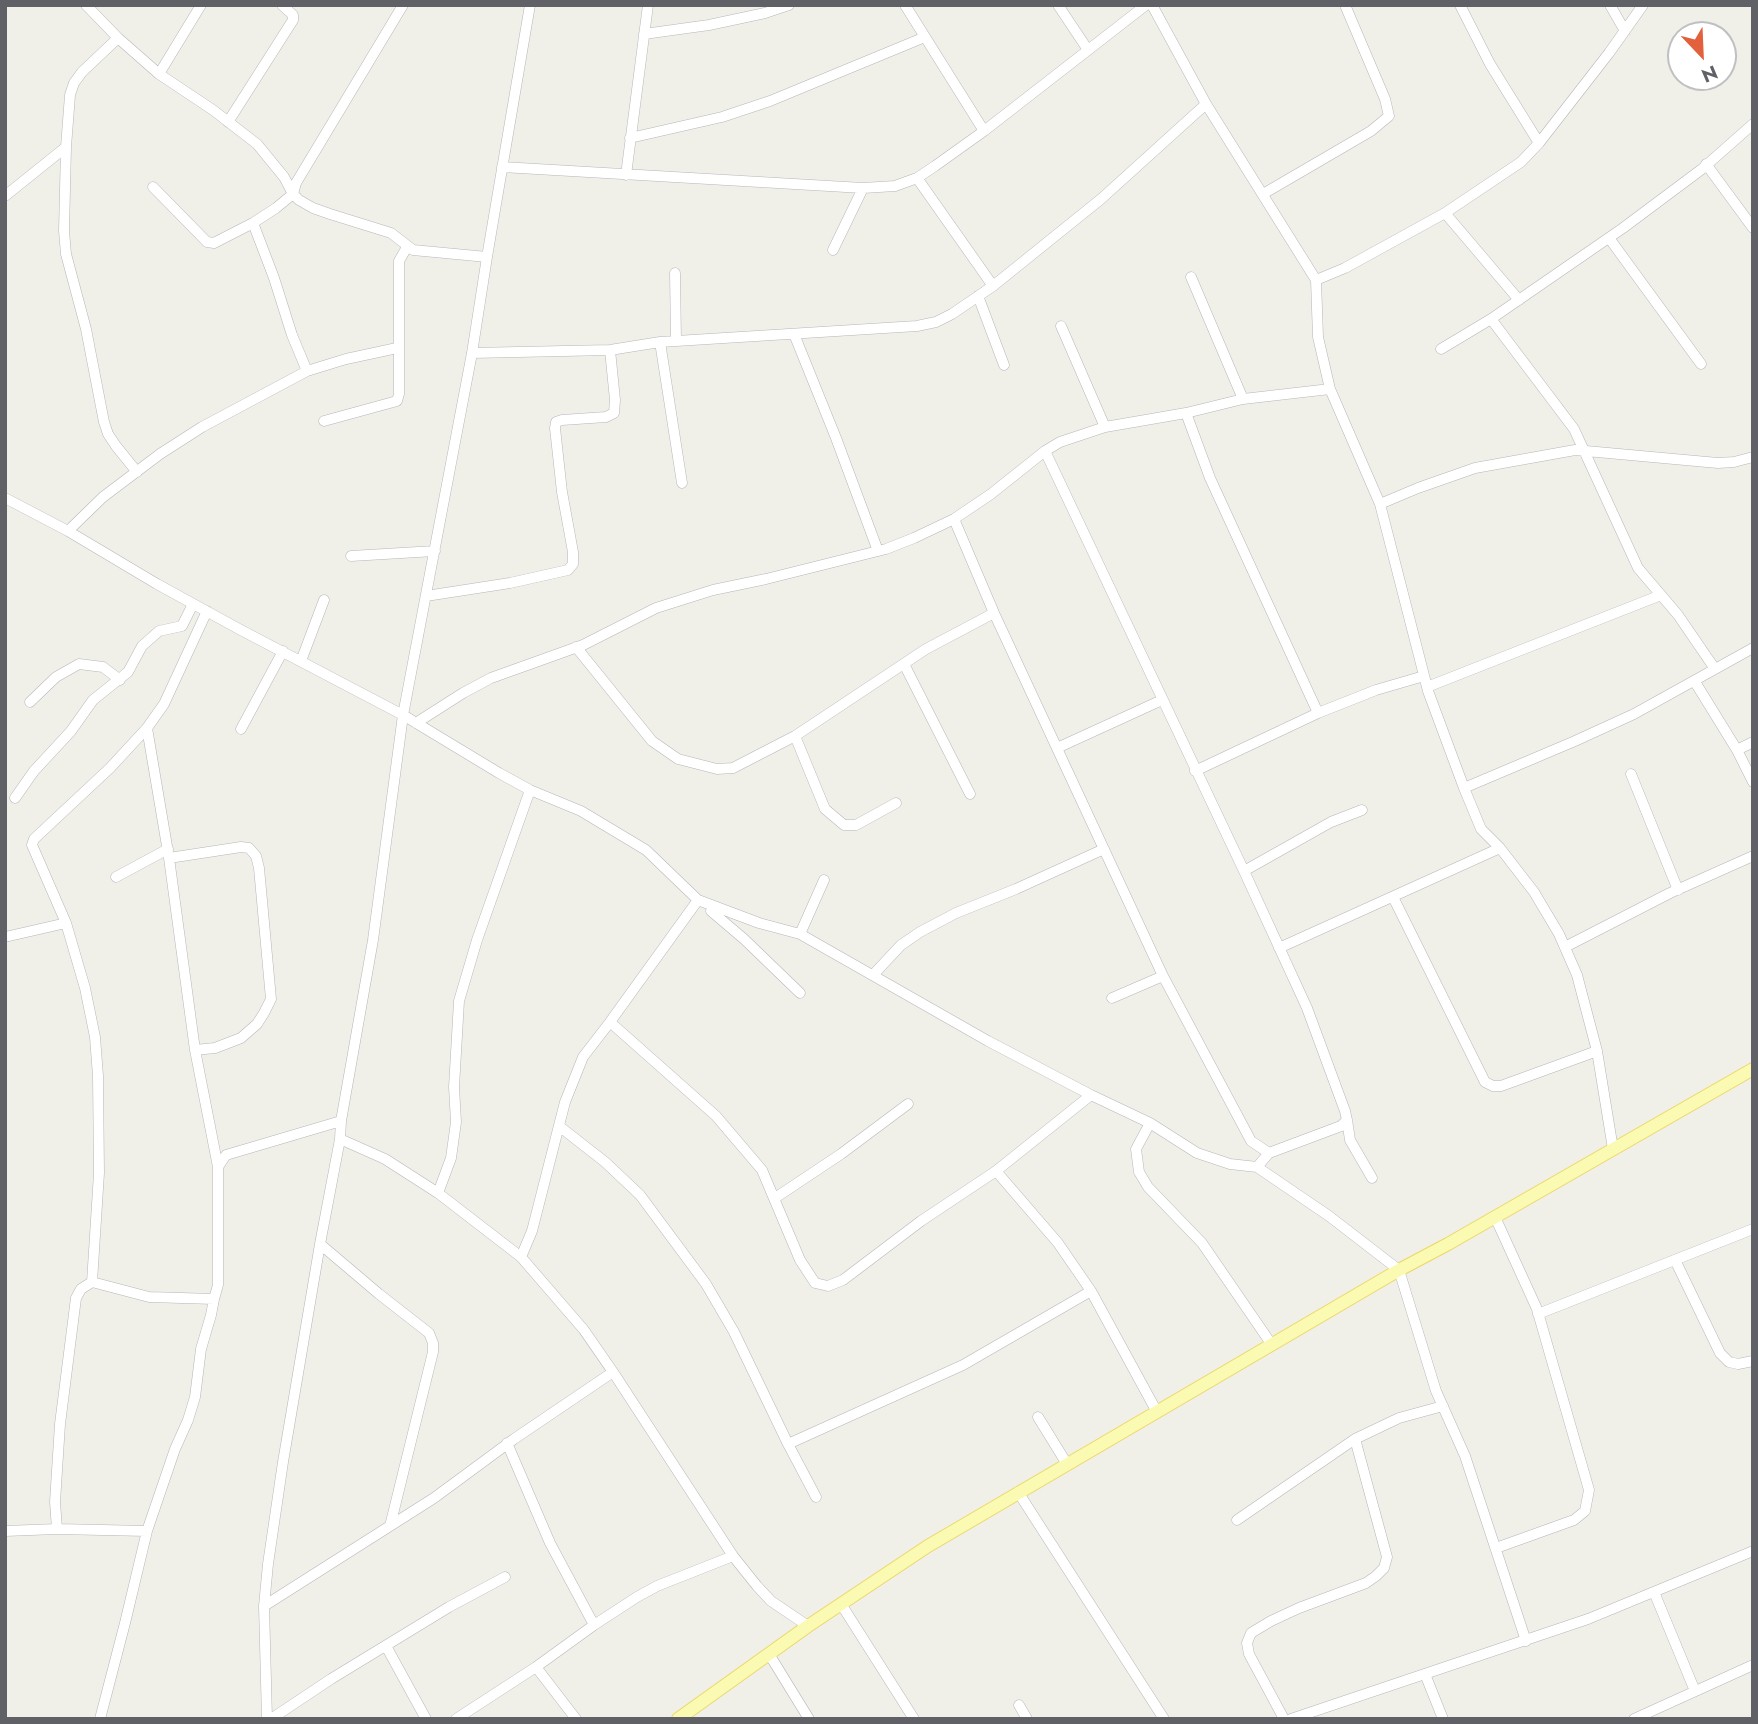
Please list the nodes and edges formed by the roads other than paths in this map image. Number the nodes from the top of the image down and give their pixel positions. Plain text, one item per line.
1 (86, 5) edge
2 (201, 5) edge
3 (282, 5) edge
4 (402, 5) edge
5 (530, 5) edge
6 (648, 5) edge
7 (789, 5) edge
8 (905, 5) edge
9 (1058, 5) edge
10 (1146, 5) edge
11 (1152, 5) edge
12 (1345, 5) edge
13 (1473, 5) edge
14 (1610, 5) edge
15 (1643, 5) edge
16 (1462, 8) edge
17 (1625, 31) junction
18 (644, 34) junction
19 (925, 37) junction
20 (118, 38) junction
21 (1088, 50) junction
22 (159, 74) junction
23 (1206, 104) junction
24 (228, 122) junction
25 (1753, 124) edge
26 (984, 131) junction
27 (631, 138) junction
28 (1539, 143) junction
29 (66, 147) junction
30 (1706, 164) junction
31 (502, 167) junction
32 (626, 175) junction
33 (917, 178) junction
34 (153, 187) dead end
35 (863, 188) junction
36 (293, 194) junction
37 (1262, 194) junction
38 (5, 196) edge
39 (1445, 213) junction
40 (253, 223) junction
41 (1753, 228) edge
42 (1609, 238) junction
43 (407, 247) junction
44 (833, 250) dead end
45 (487, 257) junction
46 (675, 273) dead end
47 (1191, 276) dead end
48 (1316, 280) junction
49 (993, 286) junction
50 (978, 296) junction
51 (1519, 300) junction
52 (1491, 318) junction
53 (1061, 326) dead end
54 (794, 334) junction
55 (676, 341) junction
56 (660, 342) junction
57 (397, 348) junction
58 (1441, 349) dead end
59 (610, 350) junction
60 (472, 353) junction
61 (1700, 364) dead end
62 (1004, 365) dead end
63 (307, 372) junction
64 (1330, 389) junction
65 (1243, 399) junction
66 (1186, 413) junction
67 (324, 421) dead end
68 (1105, 427) junction
69 (1045, 451) junction
70 (1584, 451) junction
71 (1753, 457) edge
72 (137, 471) junction
73 (682, 483) dead end
74 (5, 498) edge
75 (1380, 504) junction
76 (954, 519) junction
77 (68, 531) junction
78 (435, 551) junction
79 (878, 551) junction
80 (351, 556) dead end
81 (1661, 595) junction
82 (426, 596) junction
83 (324, 600) dead end
84 (193, 604) junction
85 (207, 611) junction
86 (994, 613) junction
87 (576, 647) junction
88 (1753, 648) edge
89 (283, 651) junction
90 (301, 661) junction
91 (904, 664) junction
92 (1715, 669) junction
93 (1424, 676) junction
94 (120, 680) junction
95 (1695, 682) junction
96 (1427, 687) junction
97 (1162, 700) junction
98 (30, 702) dead end
99 (1318, 713) junction
100 (403, 715) junction
101 (416, 723) junction
102 (147, 729) junction
103 (242, 729) dead end
104 (795, 736) junction
105 (1753, 742) edge
106 (1057, 748) junction
107 (1737, 750) junction
108 (1195, 771) junction
109 (1630, 774) dead end
110 (1753, 782) edge
111 (1464, 788) junction
112 (530, 790) junction
113 (970, 794) dead end
114 (15, 798) dead end
115 (896, 803) dead end
116 (1362, 810) dead end
117 (1500, 848) junction
118 (1104, 849) junction
119 (168, 854) junction
120 (1753, 856) edge
121 (1244, 871) junction
122 (116, 877) dead end
123 (824, 880) dead end
124 (1678, 890) junction
125 (1393, 897) junction
126 (698, 900) junction
127 (711, 911) dead end
128 (66, 923) junction
129 (759, 923) junction
130 (800, 934) junction
131 (5, 937) edge
132 (744, 939) junction
133 (1566, 947) junction
134 (1279, 948) junction
135 (873, 975) junction
136 (1163, 976) junction
137 (800, 993) dead end
138 (1112, 998) dead end
139 (610, 1022) junction
140 (195, 1050) junction
141 (1597, 1051) junction
142 (1753, 1069) edge
143 (1091, 1095) junction
144 (908, 1104) dead end
145 (1347, 1120) junction
146 (341, 1121) junction
147 (1150, 1123) junction
148 (559, 1126) junction
149 (340, 1139) junction
150 (1613, 1149) junction
151 (1269, 1153) junction
152 (218, 1167) junction
153 (1257, 1167) junction
154 (996, 1171) junction
155 (1372, 1178) dead end
156 (438, 1193) junction
157 (775, 1198) junction
158 (1495, 1217) junction
159 (1753, 1229) edge
160 (320, 1244) junction
161 (521, 1257) junction
162 (1675, 1260) junction
163 (1399, 1270) junction
164 (92, 1282) junction
165 (1091, 1291) junction
166 (214, 1299) junction
167 (1538, 1314) junction
168 (1272, 1345) junction
169 (1753, 1361) edge
170 (613, 1372) junction
171 (1443, 1406) junction
172 (1157, 1412) junction
173 (1038, 1417) dead end
174 (1355, 1439) junction
175 (508, 1443) junction
176 (788, 1444) junction
177 (1067, 1464) junction
178 (1018, 1492) junction
179 (816, 1497) dead end
180 (1237, 1520) dead end
181 (390, 1526) junction
182 (57, 1529) junction
183 (5, 1531) edge
184 (146, 1531) junction
185 (1496, 1548) junction
186 (1753, 1551) edge
187 (733, 1556) junction
188 (505, 1577) dead end
189 (1654, 1592) junction
190 (841, 1604) junction
191 (264, 1606) junction
192 (594, 1625) junction
193 (808, 1626) junction
194 (1526, 1641) junction
195 (386, 1646) junction
196 (769, 1654) junction
197 (1753, 1665) edge
198 (537, 1667) junction
199 (1425, 1674) junction
200 (1695, 1691) junction
201 (1019, 1705) dead end
202 (100, 1719) edge
203 (269, 1719) edge
204 (426, 1719) edge
205 (456, 1719) edge
206 (576, 1719) edge
207 (678, 1719) edge
208 (809, 1719) edge
209 (914, 1719) edge
210 (1027, 1719) edge
211 (1164, 1719) edge
212 (1284, 1719) edge
213 (1292, 1719) edge
214 (1443, 1719) edge
215 (1634, 1719) edge

1 - 20 street
2 - 22 street
3 - 24 street
4 - 36 street
5 - 31 street
6 - 18 street
7 - 18 street
8 - 19 street
9 - 21 street
10 - 21 street
11 - 23 street
12 - 37 street
13 - 16 street
14 - 17 street
15 - 17 street
16 - 28 street
17 - 28 street
18 - 27 street
19 - 26 street
19 - 27 street
20 - 22 street
20 - 29 street
21 - 26 street
22 - 24 street
23 - 37 street
23 - 49 street
24 - 36 street
25 - 30 street
26 - 33 street
27 - 32 street
28 - 39 street
29 - 38 street
29 - 72 street
30 - 41 street
30 - 42 street
31 - 32 street
31 - 45 street
32 - 35 street
33 - 35 street
33 - 49 street
34 - 40 street
35 - 44 street
36 - 40 street
36 - 43 street
37 - 48 street
39 - 48 street
39 - 51 street
40 - 63 street
42 - 51 street
42 - 61 street
43 - 45 street
43 - 57 street
45 - 60 street
46 - 55 street
47 - 65 street
48 - 64 street
49 - 50 street
50 - 54 street
50 - 62 street
51 - 52 street
52 - 58 street
52 - 70 street
53 - 68 street
54 - 55 street
54 - 79 street
55 - 56 street
56 - 59 street
56 - 73 street
57 - 63 street
57 - 67 street
59 - 60 street
59 - 82 street
60 - 78 street
63 - 72 street
64 - 65 street
64 - 75 street
65 - 66 street
66 - 68 street
66 - 99 street
68 - 69 street
69 - 76 street
69 - 97 street
70 - 71 street
70 - 75 street
70 - 81 street
72 - 77 street
74 - 77 street
75 - 93 street
76 - 79 street
76 - 86 street
77 - 84 street
78 - 80 street
78 - 82 street
79 - 87 street
81 - 92 street
81 - 96 street
82 - 100 street
83 - 90 street
84 - 85 street
84 - 94 street
85 - 89 street
85 - 102 street
86 - 91 street
86 - 106 street
87 - 101 street
87 - 104 street
88 - 92 street
89 - 90 street
89 - 103 street
90 - 100 street
91 - 104 street
91 - 113 street
92 - 95 street
93 - 96 street
93 - 99 street
94 - 98 street
94 - 114 street
95 - 107 street
95 - 111 street
96 - 111 street
97 - 106 street
97 - 108 street
99 - 108 street
100 - 101 street
100 - 146 street
101 - 112 street
102 - 119 street
102 - 128 street
104 - 115 street
105 - 107 street
106 - 118 street
107 - 110 street
108 - 121 street
109 - 124 street
111 - 117 street
112 - 126 street
112 - 156 street
116 - 121 street
117 - 125 street
117 - 133 street
118 - 135 street
118 - 136 street
119 - 122 street
119 - 140 street
119 - 140 street
120 - 124 street
121 - 134 street
123 - 130 street
124 - 133 street
125 - 134 street
125 - 141 street
126 - 129 street
126 - 139 street
127 - 132 street
128 - 131 street
128 - 164 street
129 - 130 street
129 - 132 street
130 - 135 street
132 - 137 street
133 - 141 street
134 - 145 street
135 - 143 street
136 - 138 street
136 - 151 street
139 - 148 street
139 - 157 street
140 - 152 street
141 - 150 street
142 - 150 main road
143 - 147 street
143 - 154 street
144 - 157 street
145 - 151 street
145 - 155 street
146 - 149 street
146 - 152 street
147 - 153 street
147 - 168 street
148 - 161 street
148 - 176 street
149 - 156 street
149 - 160 street
150 - 158 main road
151 - 153 street
152 - 166 street
153 - 163 street
154 - 157 street
154 - 165 street
156 - 161 street
158 - 163 main road
158 - 167 street
159 - 162 street
160 - 181 street
160 - 191 street
161 - 170 street
162 - 167 street
162 - 169 street
163 - 168 main road
163 - 171 street
164 - 166 street
164 - 182 street
165 - 172 street
165 - 176 street
166 - 184 street
167 - 185 street
168 - 172 main road
170 - 175 street
170 - 187 street
171 - 174 street
171 - 185 street
172 - 177 main road
173 - 177 street
174 - 180 street
174 - 212 street
175 - 181 street
175 - 192 street
176 - 179 street
177 - 178 main road
178 - 190 main road
178 - 211 street
181 - 191 street
182 - 183 street
182 - 184 street
184 - 202 street
185 - 194 street
186 - 189 street
187 - 192 street
187 - 193 street
188 - 195 street
189 - 194 street
189 - 200 street
190 - 193 main road
190 - 209 street
191 - 203 street
192 - 198 street
193 - 196 main road
194 - 199 street
195 - 203 street
195 - 204 street
196 - 207 main road
196 - 208 street
197 - 200 street
198 - 205 street
198 - 206 street
199 - 213 street
199 - 214 street
200 - 215 street
201 - 210 street

